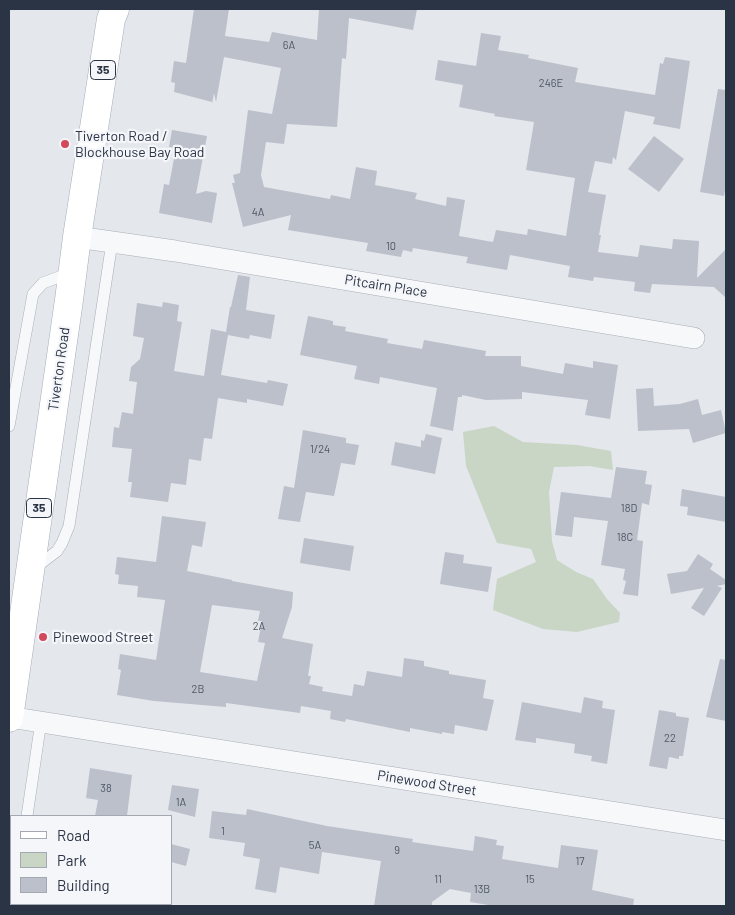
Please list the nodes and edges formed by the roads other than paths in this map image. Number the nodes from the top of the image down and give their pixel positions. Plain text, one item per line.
1 (112, 12) edge
2 (77, 237) junction
3 (112, 242) junction
4 (73, 272) junction
5 (694, 338) dead end
6 (9, 426) edge
7 (30, 572) junction
8 (9, 718) edge
9 (41, 721) junction
10 (28, 815) edge
11 (726, 830) edge

1 - 2 main road, Tiverton Road / 35
2 - 3 street, Pitcairn Place
2 - 4 main road, Tiverton Road / 35
3 - 5 street, Pitcairn Place
3 - 7 lane
4 - 6 lane
4 - 7 main road, Tiverton Road / 35
7 - 8 main road, Tiverton Road / 35
8 - 9 street, Pinewood Street
9 - 10 lane
9 - 11 street, Pinewood Street

